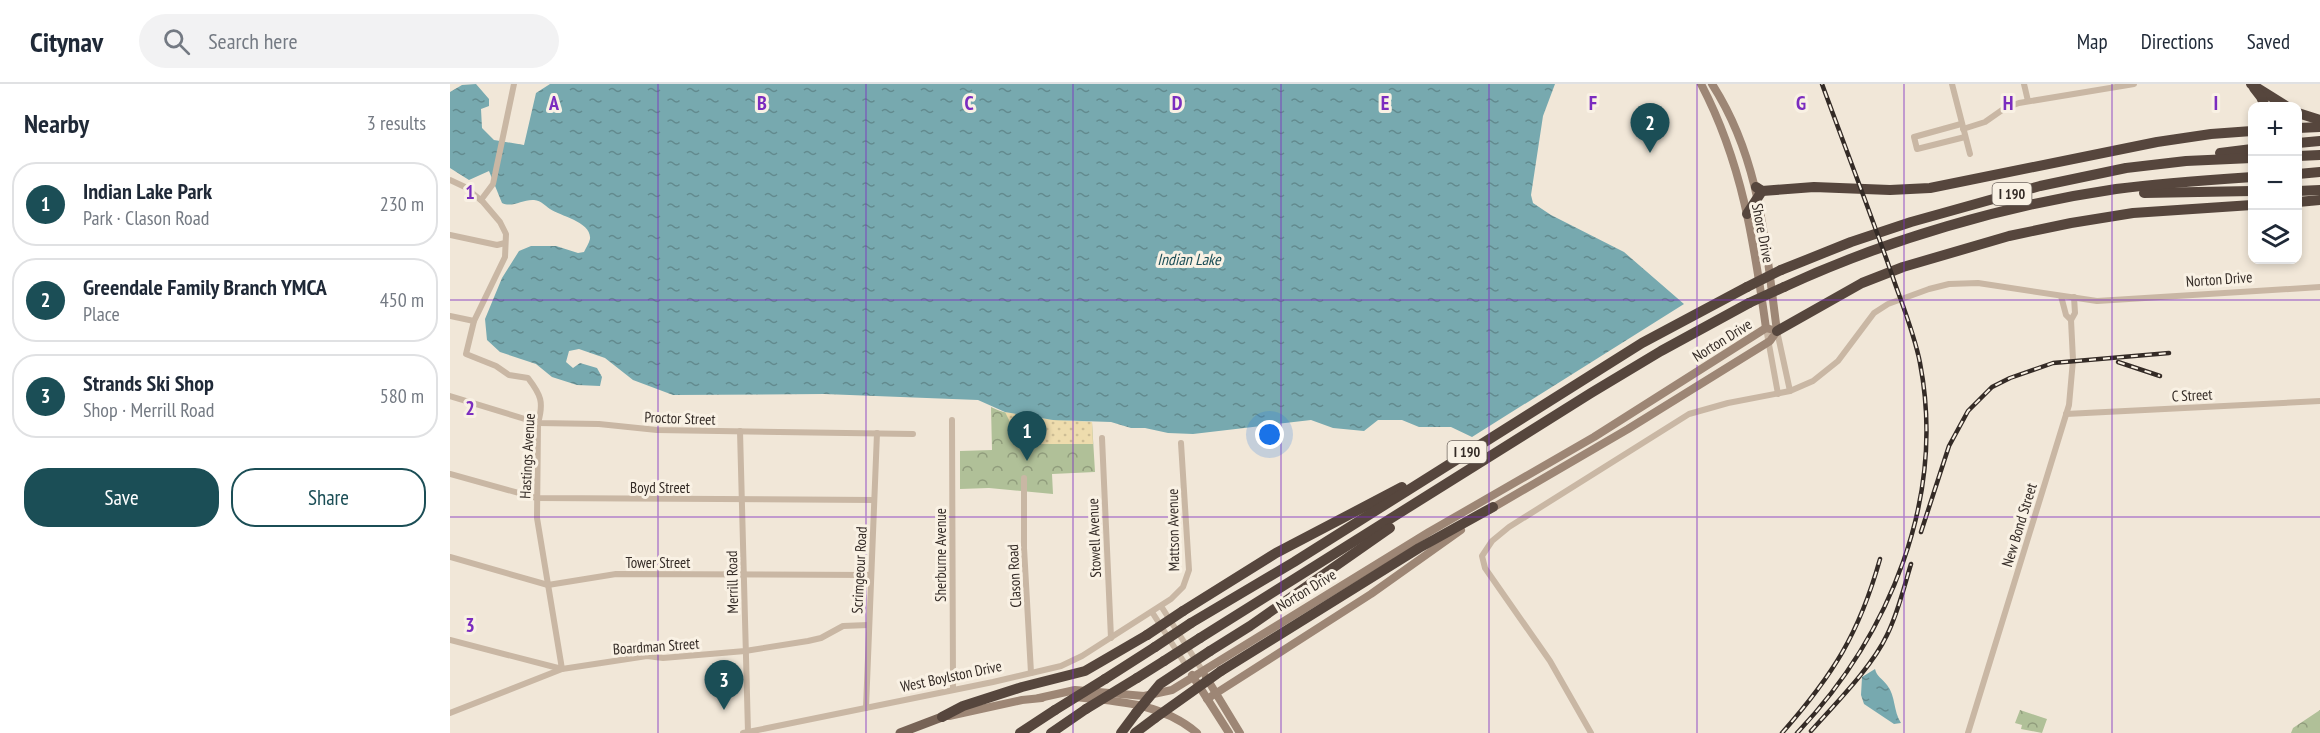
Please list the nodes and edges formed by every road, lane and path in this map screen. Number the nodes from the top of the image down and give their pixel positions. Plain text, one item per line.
1 (514, 84) edge
2 (1701, 84) edge
3 (1712, 84) edge
4 (1952, 84) edge
5 (2024, 84) edge
6 (2132, 84) edge
7 (2250, 84) edge
8 (2028, 101) junction
9 (2263, 102) edge
10 (2279, 102) edge
11 (2302, 114) edge
12 (2320, 120) edge
13 (1962, 127) junction
14 (2320, 127) edge
15 (2248, 128) edge
16 (2302, 128) edge
17 (2248, 131) edge
18 (2240, 132) junction
19 (1965, 137) junction
20 (2320, 141) edge
21 (2302, 143) edge
22 (2248, 150) edge
23 (1970, 154) dead end
24 (2320, 155) edge
25 (2302, 156) edge
26 (2248, 158) edge
27 (2186, 161) junction
28 (2320, 172) edge
29 (2302, 174) edge
30 (2248, 177) edge
31 (450, 180) edge
32 (2115, 189) junction
33 (2302, 190) edge
34 (2320, 190) edge
35 (2248, 191) edge
36 (1758, 192) junction
37 (483, 197) junction
38 (2320, 200) edge
39 (2302, 202) edge
40 (2248, 205) edge
41 (1747, 214) junction
42 (450, 235) edge
43 (505, 243) junction
44 (2320, 287) edge
45 (2061, 296) junction
46 (2074, 297) junction
47 (450, 316) edge
48 (2071, 320) junction
49 (474, 321) junction
50 (1766, 328) junction
51 (1778, 332) junction
52 (1770, 340) junction
53 (1790, 391) junction
54 (1778, 394) junction
55 (450, 396) edge
56 (2320, 400) edge
57 (2066, 414) junction
58 (952, 420) dead end
59 (538, 423) junction
60 (740, 431) junction
61 (877, 432) junction
62 (913, 434) dead end
63 (1102, 438) dead end
64 (1181, 443) dead end
65 (1441, 469) junction
66 (450, 474) edge
67 (1024, 478) dead end
68 (1453, 480) junction
69 (537, 498) junction
70 (742, 500) junction
71 (874, 500) junction
72 (1493, 507) junction
73 (450, 557) edge
74 (744, 573) junction
75 (871, 575) junction
76 (548, 585) junction
77 (1161, 606) junction
78 (1152, 612) junction
79 (868, 625) junction
80 (1111, 638) junction
81 (450, 640) edge
82 (746, 651) junction
83 (562, 669) junction
84 (1202, 670) junction
85 (1031, 673) junction
86 (1192, 675) junction
87 (953, 689) junction
88 (1216, 693) junction
89 (1039, 698) junction
90 (1207, 699) junction
91 (866, 708) junction
92 (450, 713) edge
93 (942, 717) junction
94 (745, 733) edge
95 (900, 733) edge
96 (1020, 733) edge
97 (1052, 733) edge
98 (1120, 733) edge
99 (1135, 733) edge
100 (1197, 733) edge
101 (1229, 733) edge
102 (1240, 733) edge
103 (1591, 733) edge
104 (1968, 733) edge

1 - 37 street
2 - 41 main road, Shore Drive
3 - 36 main road, Shore Drive
4 - 13 street
5 - 8 street
6 - 8 street
7 - 9 highway
7 - 10 highway
8 - 13 street
11 - 12 highway
13 - 19 street
13 - 19 street
14 - 16 highway
15 - 18 highway
17 - 18 highway
18 - 36 highway
19 - 23 street
20 - 21 highway
22 - 27 highway
24 - 25 highway
26 - 27 highway, I 190
27 - 65 highway, I 190, bridge
28 - 29 highway
30 - 32 highway, I 190
31 - 37 street
32 - 35 highway
32 - 68 highway, I 190, bridge
33 - 34 highway
36 - 41 highway
36 - 51 main road, Shore Drive
37 - 43 street
38 - 39 highway
40 - 51 highway
41 - 50 main road, Shore Drive
42 - 43 street
43 - 49 street, Hastings Avenue
44 - 46 street, Norton Drive
45 - 46 street, Norton Drive
45 - 48 street, New Bond Street
45 - 53 street, Norton Drive
46 - 48 street, New Bond Street
47 - 49 street
48 - 57 street, New Bond Street
49 - 59 street, Hastings Avenue
50 - 51 main road, Norton Drive
50 - 52 street, Shore Drive
50 - 84 main road, Norton Drive
51 - 52 main road, Norton Drive
51 - 53 street, Shore Drive
52 - 54 street, Shore Drive
52 - 72 main road, Norton Drive
53 - 54 street, Norton Drive
54 - 103 street, Norton Drive
55 - 59 street, Proctor Street
56 - 57 street, C Street
57 - 104 street, New Bond Street
58 - 87 street, Sherburne Avenue
59 - 60 street, Proctor Street
59 - 69 street, Hastings Avenue
60 - 61 street, Proctor Street
60 - 70 street, Merrill Road
61 - 62 street, Proctor Street
61 - 71 street, Scrimgeour Road
63 - 80 street, Stowell Avenue
64 - 77 street, Mattson Avenue
65 - 93 highway, bridge
65 - 96 highway, I 190, bridge
66 - 69 street, Boyd Street
67 - 85 street, Clason Road
68 - 97 highway, I 190, bridge
68 - 98 highway, bridge
69 - 70 street, Boyd Street
69 - 76 street, Hastings Avenue
70 - 71 street, Boyd Street
70 - 74 street, Merrill Road
71 - 75 street, Scrimgeour Road
72 - 88 main road, Norton Drive
72 - 99 highway, bridge
73 - 76 street, Tower Street
74 - 75 street, Tower Street
74 - 76 street, Tower Street
74 - 82 street, Merrill Road
75 - 79 street, Scrimgeour Road
76 - 83 street, Hastings Avenue
77 - 78 street, West Boylston Drive
77 - 84 street
78 - 80 street, West Boylston Drive
78 - 86 street
79 - 82 street, Boardman Street
79 - 91 street, Scrimgeour Road
80 - 85 street, West Boylston Drive
81 - 83 street
82 - 83 street, Boardman Street
82 - 94 street, Merrill Road
83 - 92 street, Boardman Street
84 - 86 main road, Norton Drive
84 - 88 main road
85 - 87 street, West Boylston Drive
86 - 89 main road, Norton Drive
86 - 90 main road
87 - 91 street, West Boylston Drive
88 - 90 main road, Norton Drive
88 - 102 main road
89 - 93 main road
89 - 100 main road
90 - 101 main road
91 - 94 street, West Boylston Drive
93 - 95 main road

